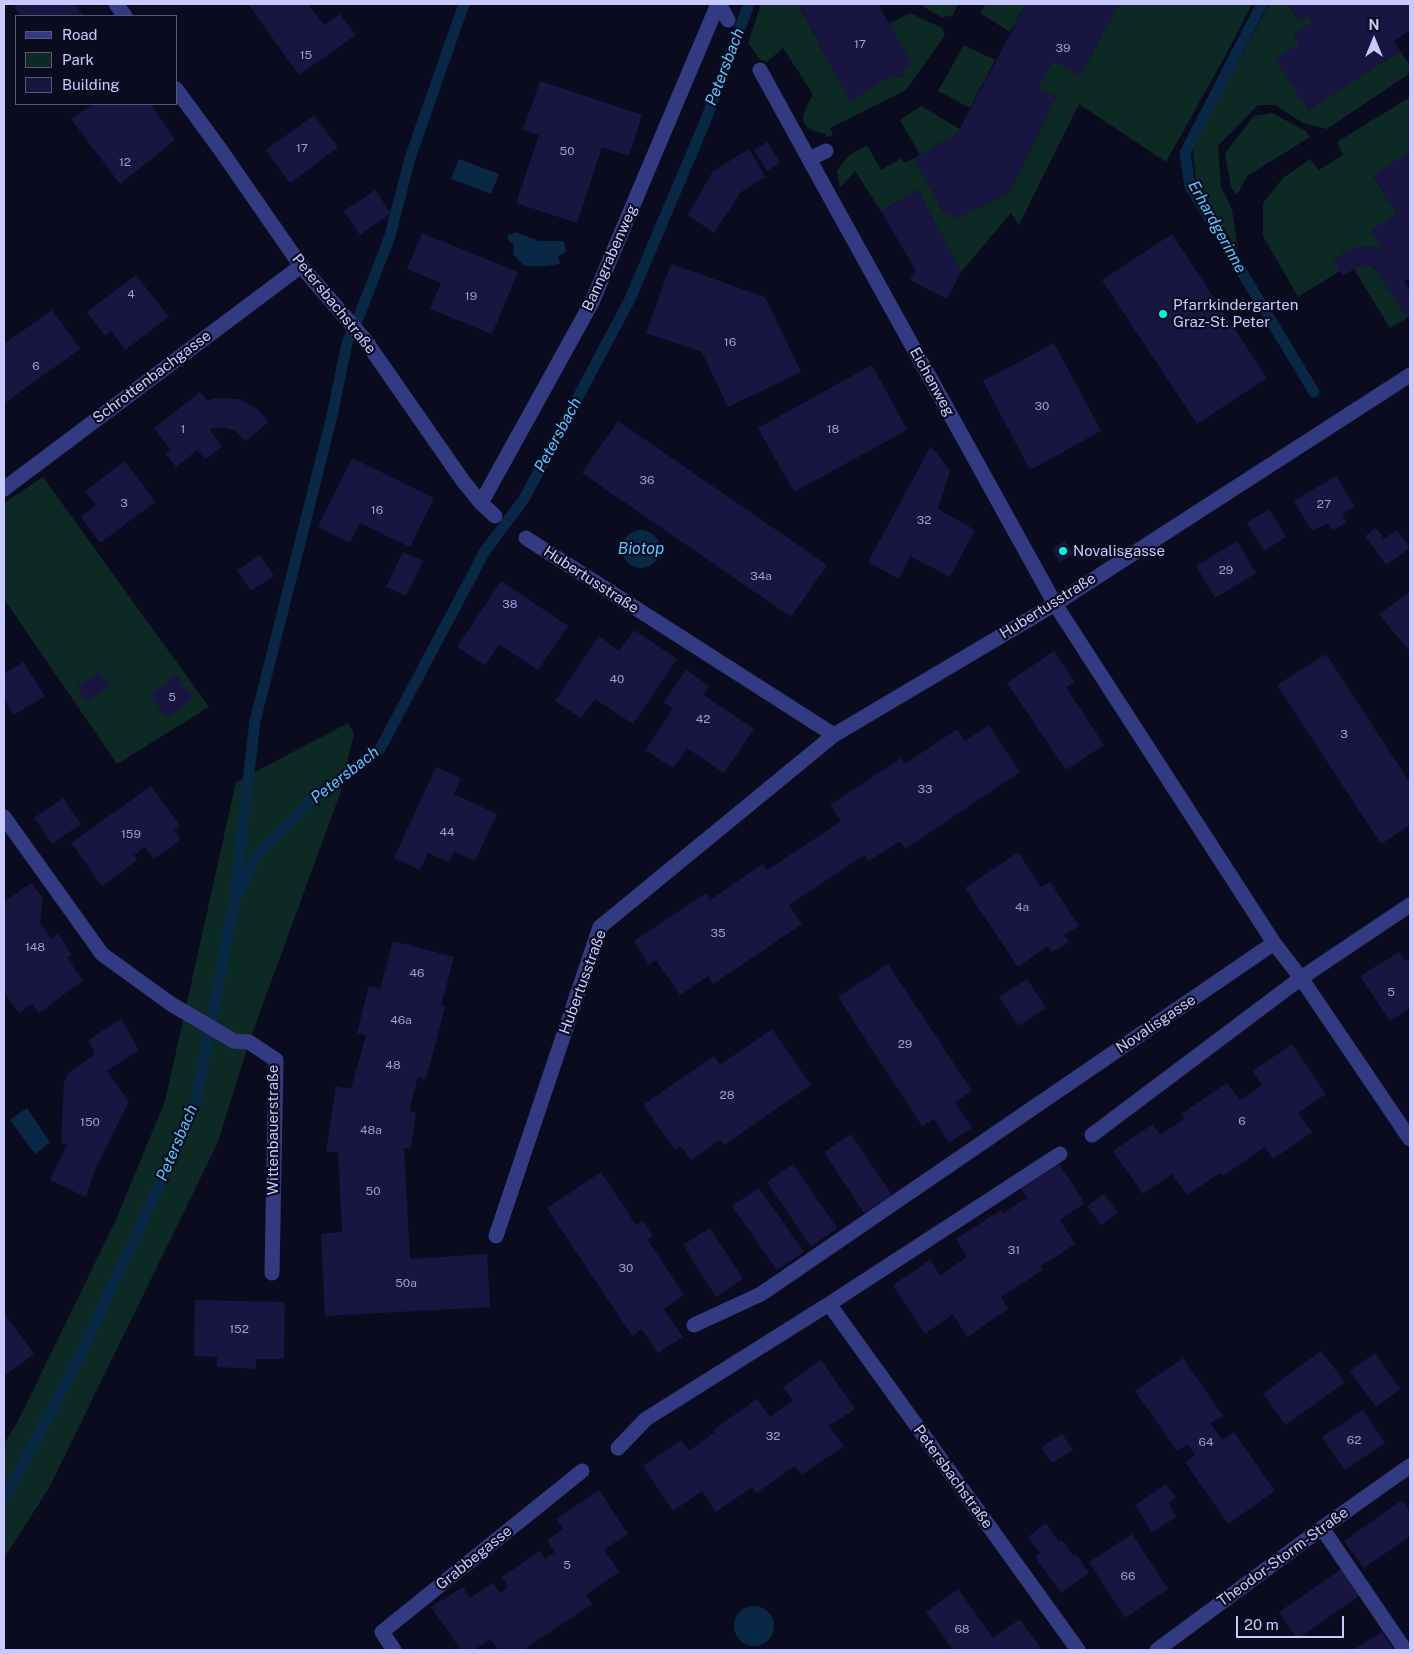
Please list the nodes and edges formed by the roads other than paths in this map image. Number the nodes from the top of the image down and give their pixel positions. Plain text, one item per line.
1 (116, 4) edge
2 (719, 4) edge
3 (124, 15) edge
4 (728, 20) dead end
5 (760, 70) dead end
6 (178, 92) edge
7 (826, 151) dead end
8 (809, 159) junction
9 (301, 266) junction
10 (1410, 375) edge
11 (4, 489) edge
12 (480, 503) junction
13 (495, 516) dead end
14 (526, 538) dead end
15 (1055, 604) junction
16 (834, 734) junction
17 (4, 818) edge
18 (1410, 904) edge
19 (1274, 943) junction
20 (1302, 978) junction
21 (1092, 1135) dead end
22 (1410, 1139) edge
23 (1060, 1154) dead end
24 (496, 1236) dead end
25 (272, 1273) dead end
26 (828, 1304) junction
27 (694, 1325) dead end
28 (618, 1448) dead end
29 (1410, 1466) edge
30 (582, 1470) dead end
31 (1322, 1528) junction
32 (394, 1650) edge
33 (1078, 1650) edge
34 (1157, 1650) edge
35 (1405, 1650) edge

1 - 3 street
2 - 4 street
2 - 12 street, Banngrabenweg
5 - 8 street, Eichenweg
6 - 9 street, Petersbachstraße
7 - 8 street
8 - 15 street, Eichenweg
9 - 11 street, Schrottenbachgasse
9 - 12 street, Petersbachstraße
10 - 15 street, Hubertusstraße
12 - 13 street, Petersbachstraße
14 - 16 street, Hubertusstraße
15 - 16 street, Hubertusstraße
15 - 19 street
16 - 24 street, Hubertusstraße
17 - 25 street, Wittenbauerstraße
18 - 20 street
19 - 20 street
19 - 27 street, Novalisgasse
20 - 21 street
20 - 22 street
23 - 26 street
26 - 28 street
26 - 33 street, Petersbachstraße
29 - 31 street, Theodor-Storm-Straße
30 - 32 street, Grabbegasse
31 - 34 street, Theodor-Storm-Straße
31 - 35 street

